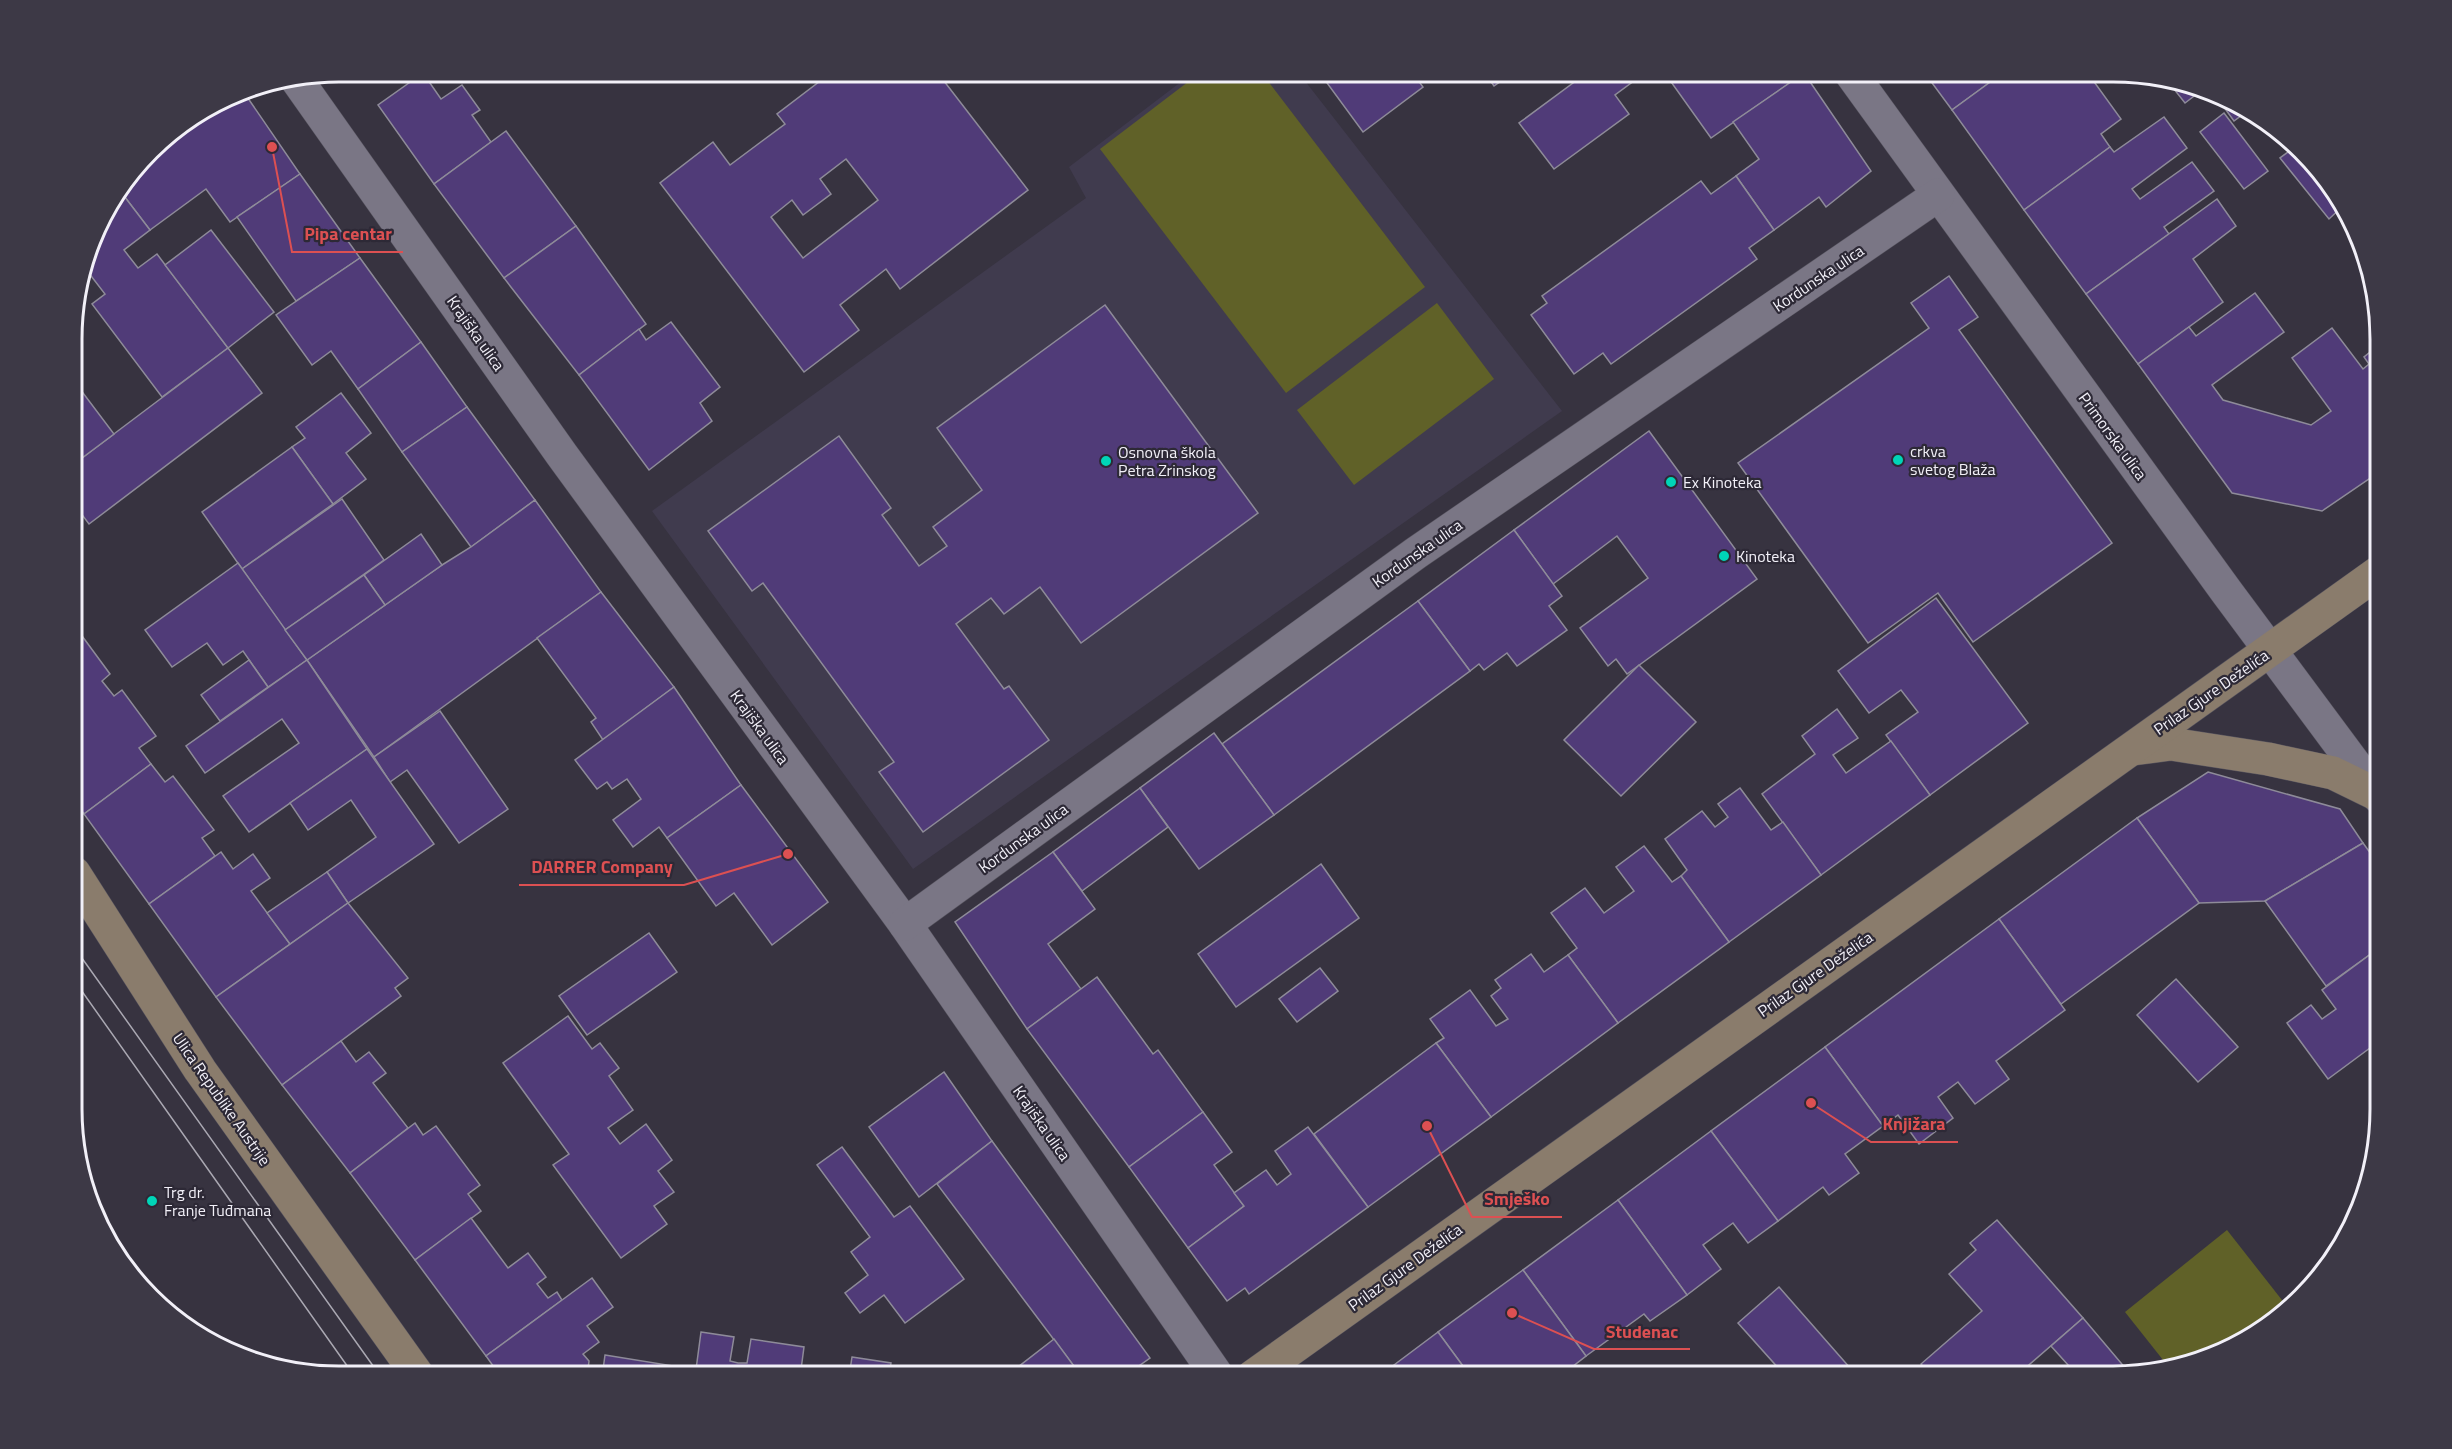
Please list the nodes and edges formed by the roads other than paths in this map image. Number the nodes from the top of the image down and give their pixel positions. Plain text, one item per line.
1 (1857, 82) edge
2 (301, 86) edge
3 (1938, 195) junction
4 (2370, 578) edge
5 (2270, 650) junction
6 (2129, 751) junction
7 (2370, 784) edge
8 (2370, 792) edge
9 (82, 886) edge
10 (905, 924) junction
11 (411, 1366) edge
12 (1210, 1366) edge
13 (1266, 1366) edge

1 - 3 street, Primorska ulica
2 - 10 street, Krajiška ulica
3 - 5 street, Primorska ulica
3 - 10 street, Kordunska ulica
4 - 5 street, Prilaz Gjure Deželića
5 - 6 street, Prilaz Gjure Deželića
5 - 7 street, Primorska ulica
6 - 8 street
6 - 13 street, Prilaz Gjure Deželića
9 - 11 street, Ulica Republike Austrije
10 - 12 street, Krajiška ulica

